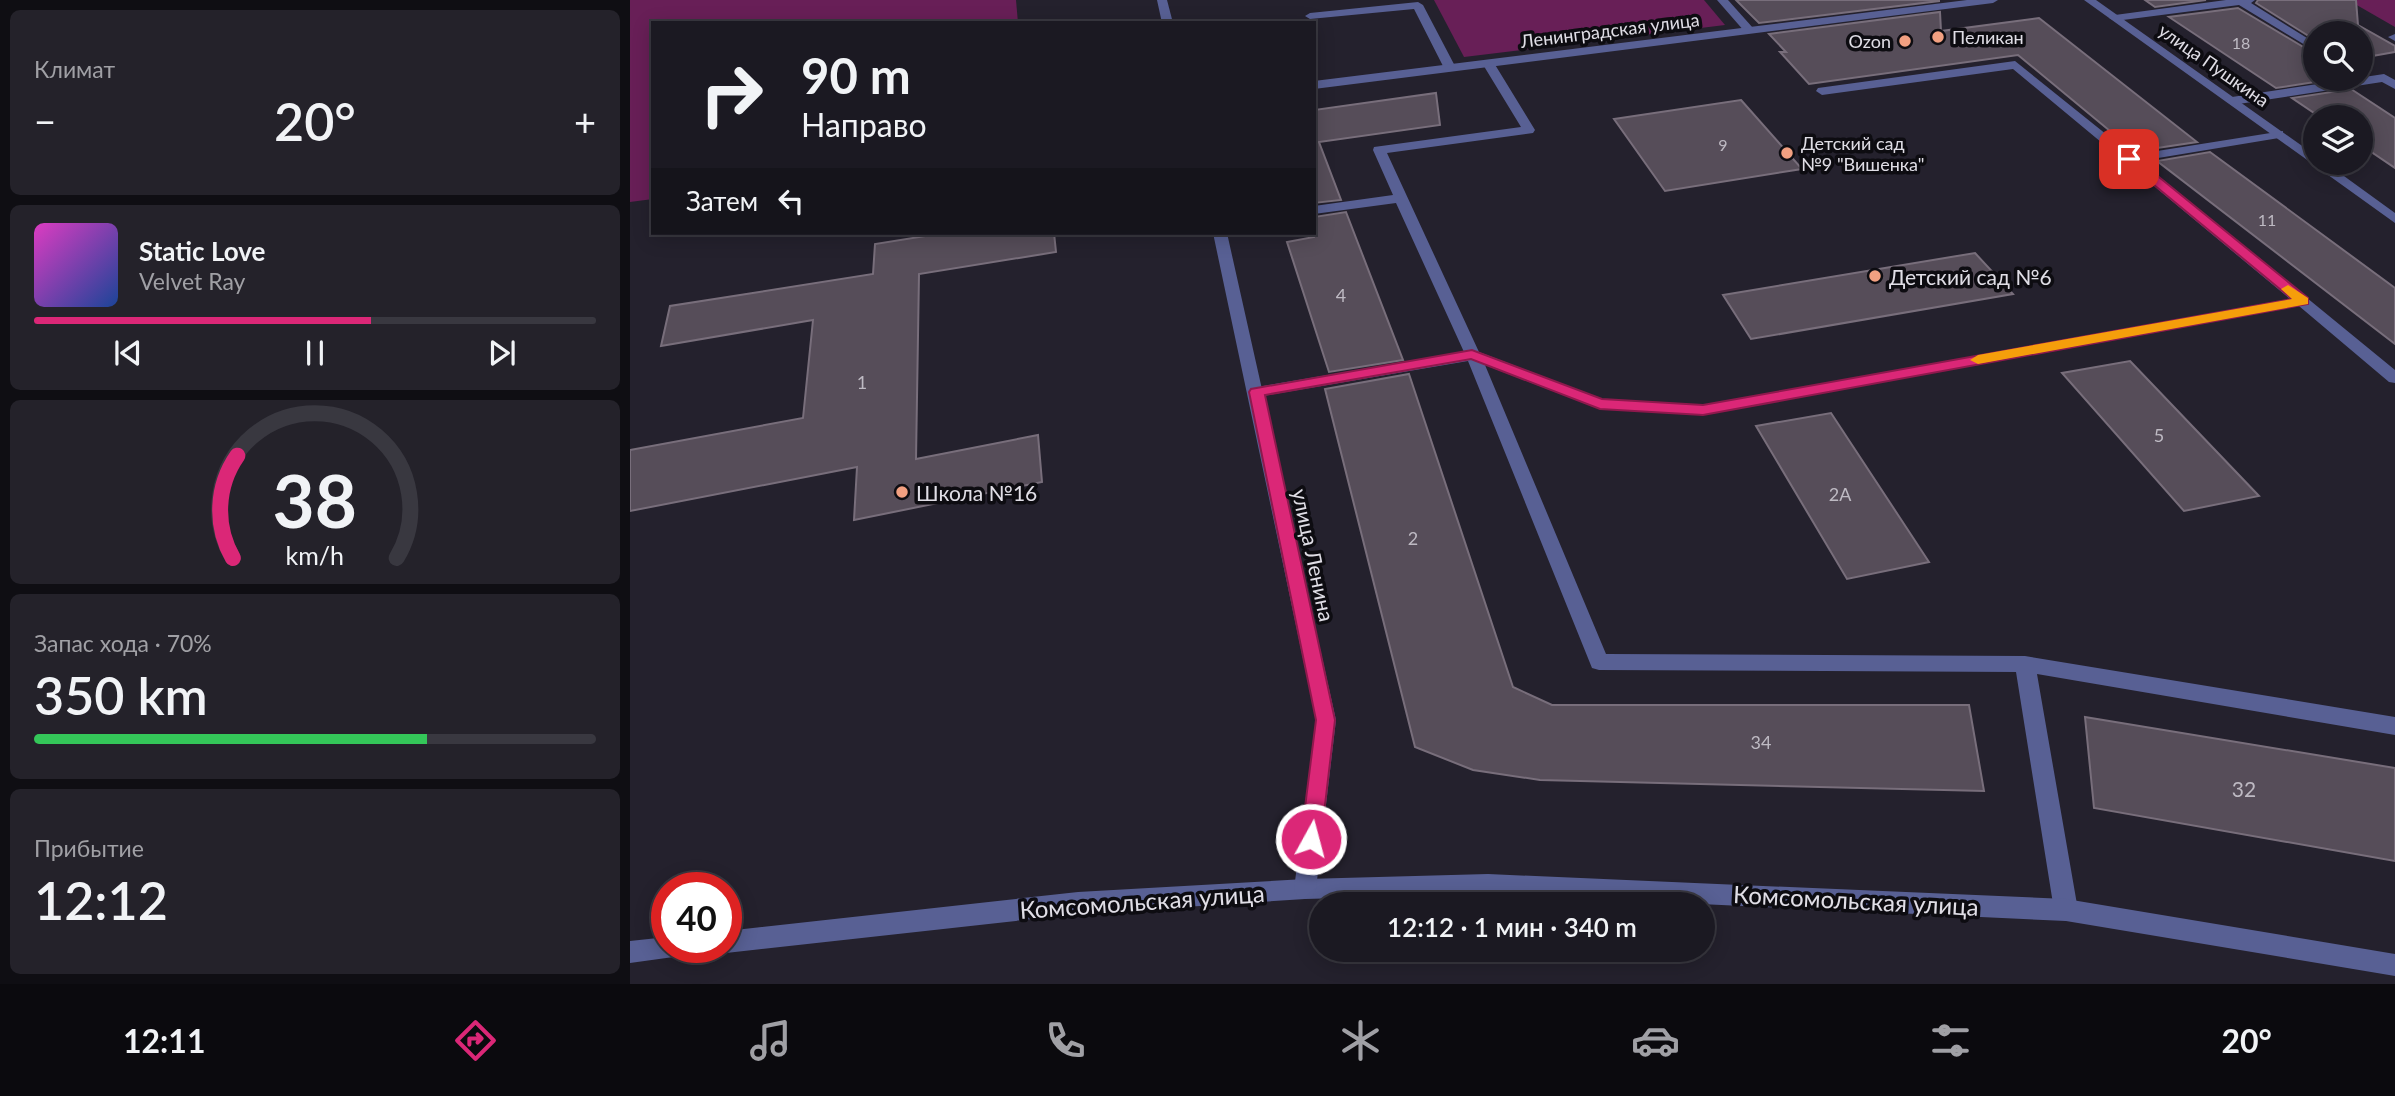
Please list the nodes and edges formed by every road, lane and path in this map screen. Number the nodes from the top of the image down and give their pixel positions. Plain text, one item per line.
1 (1162, 0) edge
2 (1722, 0) edge
3 (1993, 0) edge
4 (2089, 0) edge
5 (2245, 1) edge
6 (1310, 16) dead end
7 (2115, 18) junction
8 (1167, 21) edge
9 (1749, 30) junction
10 (2303, 40) edge
11 (1488, 63) junction
12 (1450, 68) junction
13 (2389, 77) edge
14 (1316, 85) edge
15 (2395, 85) edge
16 (2303, 89) edge
17 (1822, 91) dead end
18 (2232, 101) junction
19 (2279, 134) junction
20 (2303, 152) edge
21 (2129, 159) junction
22 (2334, 175) edge
23 (1401, 198) junction
24 (1316, 210) edge
25 (2395, 219) edge
26 (1220, 235) edge
27 (2303, 301) junction
28 (1472, 355) junction
29 (2395, 378) edge
30 (1257, 392) junction
31 (2025, 664) junction
32 (2395, 726) edge
33 (1305, 889) junction
34 (2066, 910) junction
35 (742, 940) edge
36 (651, 950) edge
37 (630, 952) edge
38 (2395, 965) edge

1 - 8 street
2 - 9 street
3 - 9 street, Ленинградская улица
4 - 7 street, улица Пушкина
5 - 7 street
5 - 10 street
6 - 12 street
7 - 18 street, улица Пушкина
9 - 11 street, Ленинградская улица
11 - 12 street, Ленинградская улица
11 - 23 street
12 - 14 street, Ленинградская улица
13 - 15 street
16 - 18 street
17 - 21 street
18 - 19 street, улица Пушкина
19 - 20 street, улица Пушкина
19 - 21 street
21 - 27 street
22 - 25 street, улица Пушкина
23 - 24 street
23 - 28 street
26 - 30 street, улица Ленина
27 - 28 street
27 - 29 street
28 - 30 street
28 - 31 street
30 - 33 street, улица Ленина
31 - 32 street
31 - 34 street
33 - 34 street, Комсомольская улица
33 - 35 street, Комсомольская улица
34 - 38 street, Комсомольская улица
36 - 37 street

